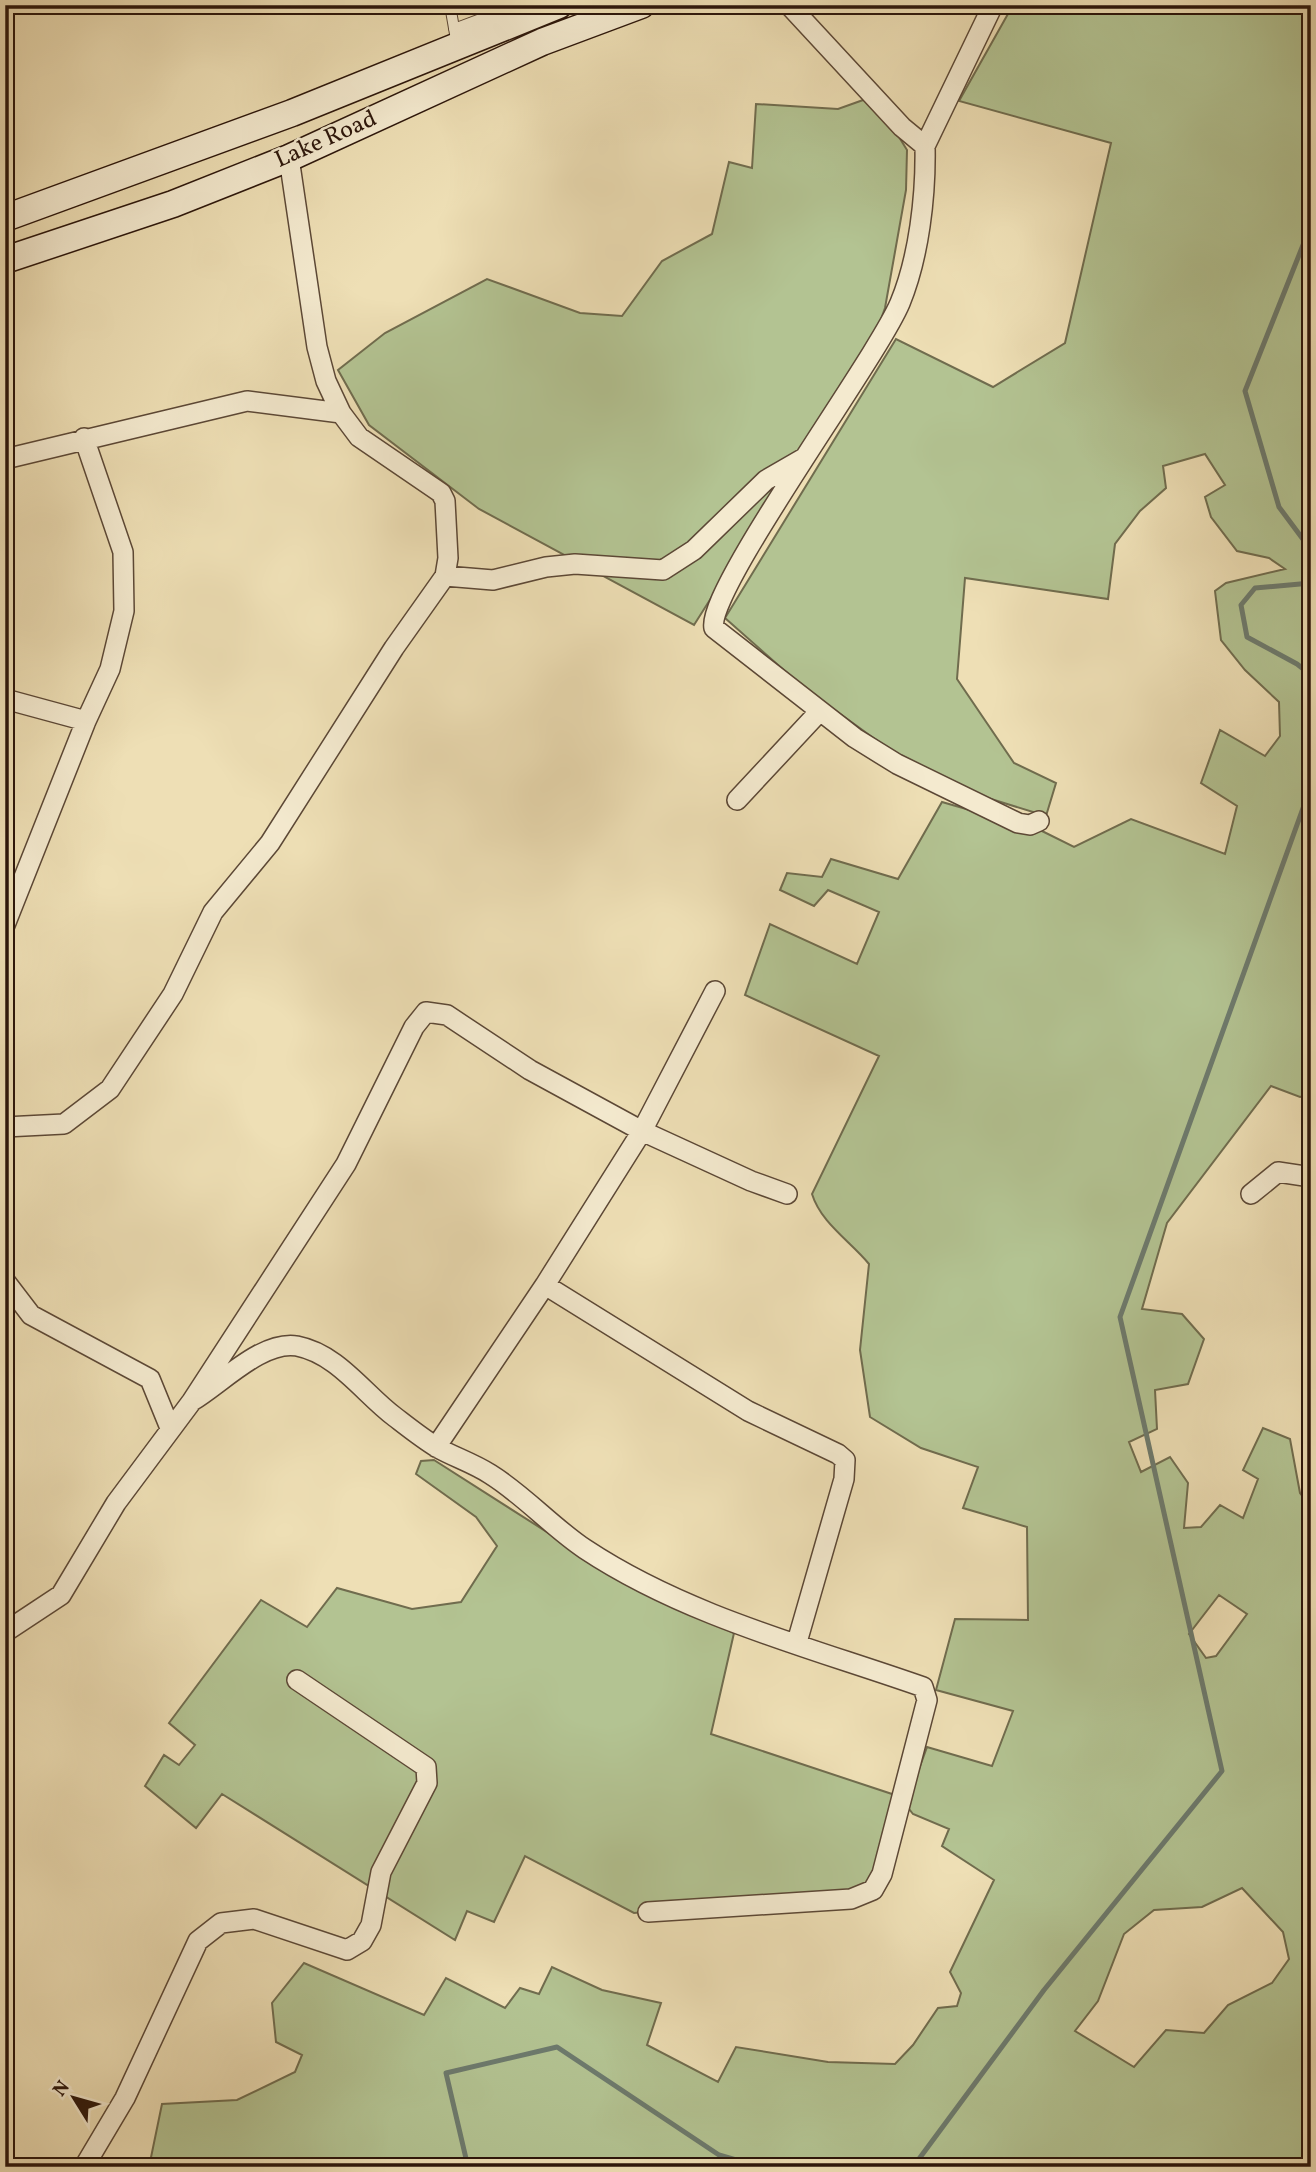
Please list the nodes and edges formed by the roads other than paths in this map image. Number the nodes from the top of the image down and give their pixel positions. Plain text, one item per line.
1 (450, 5) edge
2 (518, 5) edge
3 (641, 5) edge
4 (789, 5) edge
5 (993, 5) edge
6 (549, 7) edge
7 (455, 37) junction
8 (926, 146) junction
9 (289, 158) junction
10 (5, 218) edge
11 (5, 260) edge
12 (341, 413) junction
13 (84, 438) junction
14 (807, 456) junction
15 (5, 459) edge
16 (445, 576) junction
17 (5, 699) edge
18 (820, 712) junction
19 (86, 720) junction
20 (737, 800) dead end
21 (1040, 821) dead end
22 (5, 925) edge
23 (715, 991) dead end
24 (5, 1128) edge
25 (642, 1131) junction
26 (1311, 1177) edge
27 (787, 1194) dead end
28 (1251, 1194) dead end
29 (5, 1281) edge
30 (545, 1285) junction
31 (192, 1401) junction
32 (170, 1428) junction
33 (436, 1447) junction
34 (5, 1632) edge
35 (797, 1642) junction
36 (297, 1680) dead end
37 (648, 1912) dead end
38 (83, 2167) edge

1 - 7 lane
2 - 7 lane
3 - 9 main road, Lake Road
4 - 8 street
5 - 8 street
6 - 7 main road, Lake Road
7 - 10 main road, Lake Road
8 - 14 street
9 - 11 main road, Lake Road
9 - 12 street
12 - 13 street
12 - 16 street
13 - 15 street
13 - 19 street
14 - 16 street
14 - 18 street
16 - 24 street
17 - 19 street
18 - 20 street
18 - 21 street
19 - 22 street
23 - 25 street
25 - 27 street
25 - 30 street
25 - 31 street
26 - 28 street
29 - 32 street
30 - 33 street
30 - 35 street
31 - 32 street
31 - 33 street
32 - 34 street
33 - 35 street
35 - 37 street
36 - 38 street

